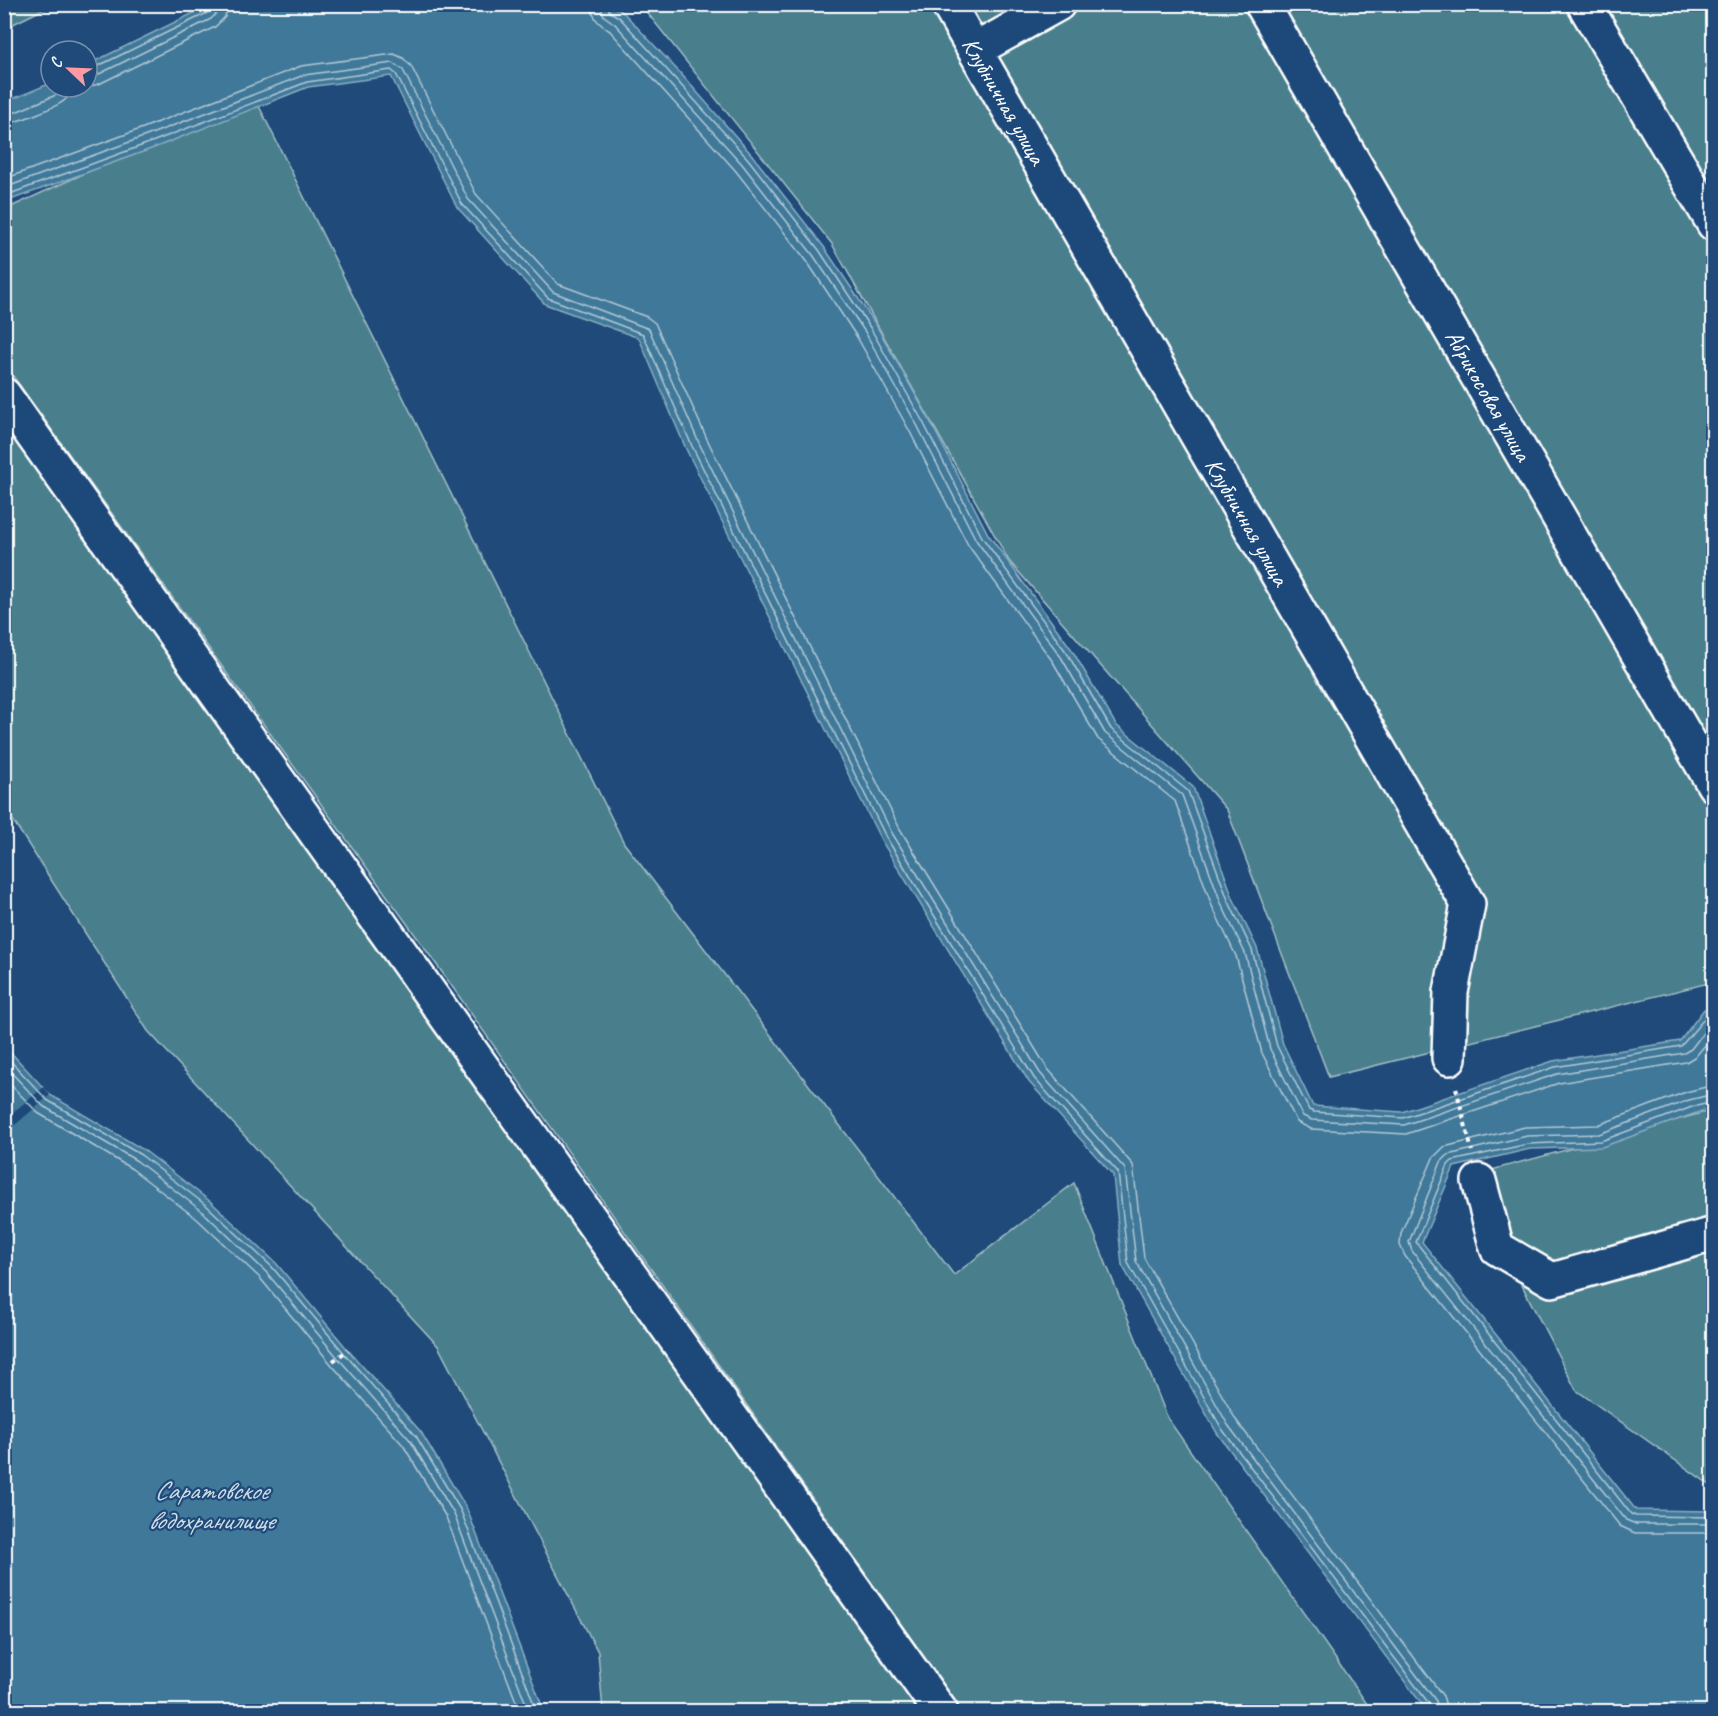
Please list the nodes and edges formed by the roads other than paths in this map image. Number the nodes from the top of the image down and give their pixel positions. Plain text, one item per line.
1 (948, 4) edge
2 (1058, 4) edge
3 (1262, 4) edge
4 (1584, 4) edge
5 (975, 50) junction
6 (1713, 224) edge
7 (4, 395) edge
8 (1713, 785) edge
9 (1449, 1058) road end
10 (1479, 1181) road end
11 (1713, 1234) edge
12 (941, 1712) edge

1 - 5 street, Клубничная улица
2 - 5 street
3 - 8 street, Абрикосовая улица
4 - 6 street
5 - 9 street, Клубничная улица
7 - 12 street
10 - 11 street

